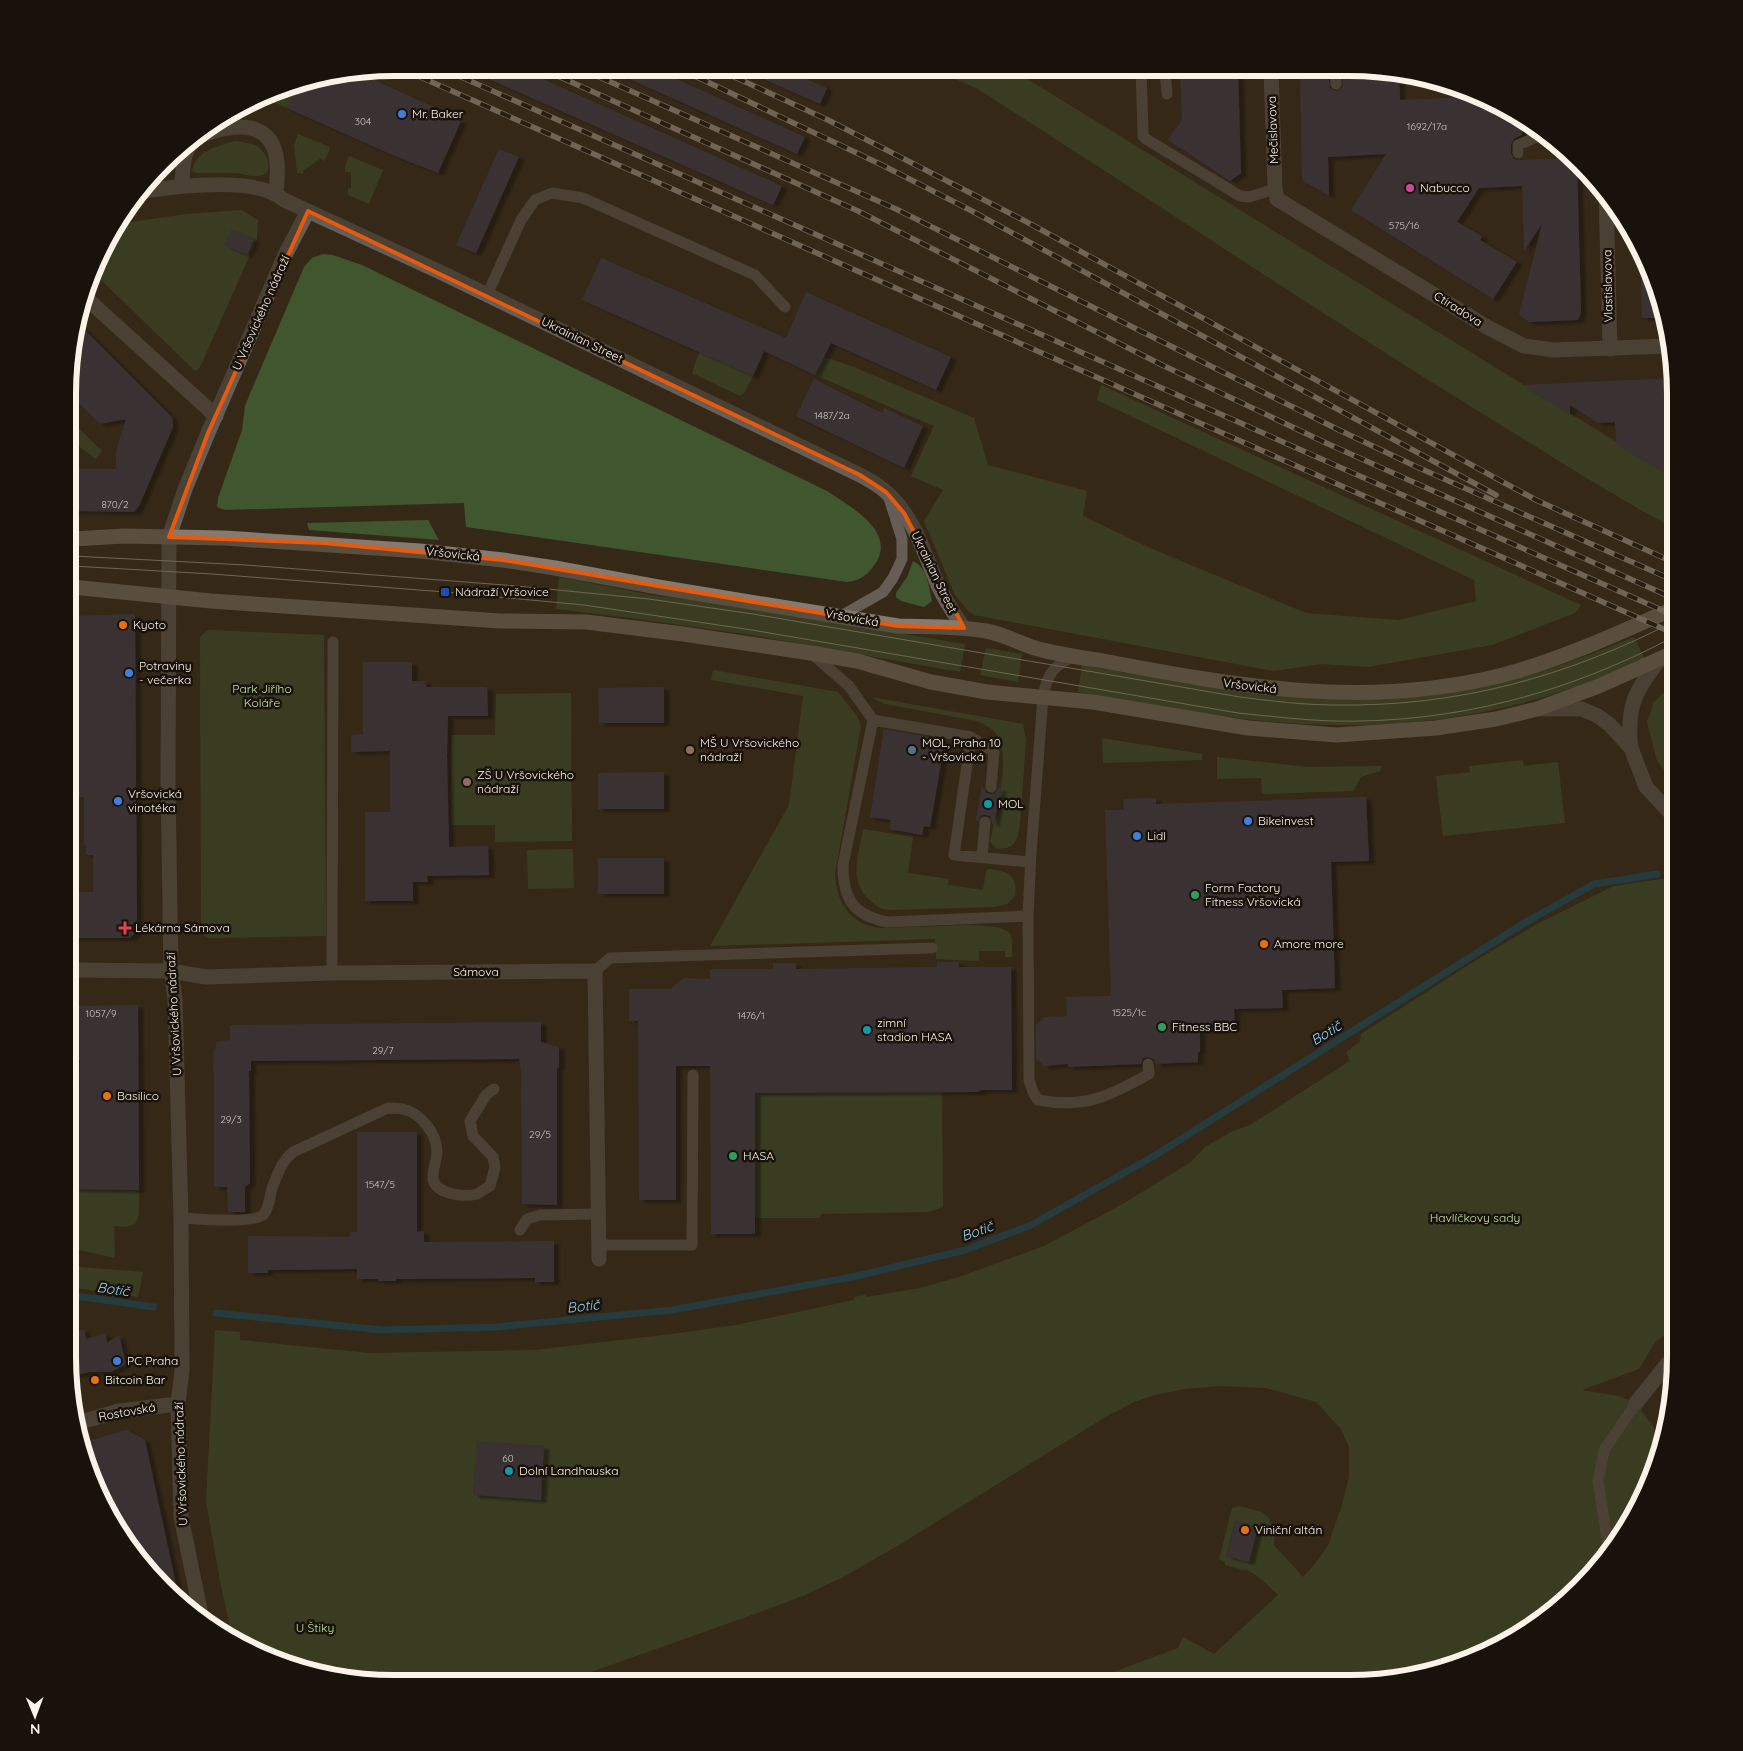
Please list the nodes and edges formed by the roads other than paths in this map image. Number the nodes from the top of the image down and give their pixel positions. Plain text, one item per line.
1 (1141, 76) edge
2 (1166, 76) edge
3 (1272, 76) edge
4 (1335, 76) edge
5 (1336, 84) dead end
6 (1167, 94) dead end
7 (216, 131) edge
8 (1535, 137) edge
9 (1518, 153) dead end
10 (185, 155) edge
11 (182, 185) junction
12 (1275, 189) junction
13 (151, 190) edge
14 (276, 193) junction
15 (1606, 209) edge
16 (308, 211) junction
17 (487, 295) junction
18 (90, 302) edge
19 (785, 307) dead end
20 (1663, 346) edge
21 (1610, 349) junction
22 (216, 416) junction
23 (886, 492) junction
24 (170, 537) junction
25 (76, 539) edge
26 (76, 587) edge
27 (169, 596) junction
28 (1667, 612) edge
29 (841, 616) junction
30 (964, 628) junction
31 (333, 642) dead end
32 (811, 653) junction
33 (1074, 656) junction
34 (1667, 656) edge
35 (1660, 659) junction
36 (1043, 696) junction
37 (1537, 709) junction
38 (873, 720) junction
39 (971, 737) junction
40 (1631, 748) junction
41 (991, 787) dead end
42 (1667, 809) edge
43 (985, 822) dead end
44 (982, 857) junction
45 (1030, 862) junction
46 (1028, 916) junction
47 (932, 948) dead end
48 (76, 970) edge
49 (172, 971) junction
50 (595, 971) junction
51 (332, 973) junction
52 (1148, 1064) dead end
53 (693, 1075) dead end
54 (494, 1089) dead end
55 (598, 1214) junction
56 (181, 1218) junction
57 (520, 1230) dead end
58 (599, 1252) joint
59 (1667, 1365) edge
60 (1636, 1403) joint
61 (178, 1404) junction
62 (82, 1421) edge
63 (1607, 1541) edge
64 (200, 1608) edge

1 - 12 lane
2 - 6 lane
3 - 12 street, Mečislavova
4 - 5 lane
7 - 14 street
8 - 9 lane
10 - 11 street
11 - 13 street, Ukrainian Street
11 - 14 street, Ukrainian Street
12 - 21 street, Ctiradova
14 - 16 street, Ukrainian Street
15 - 21 street, Vlastislavova
16 - 17 street, Ukrainian Street
16 - 22 street, U Vršovického nádraží
17 - 19 lane
17 - 23 street, Ukrainian Street
18 - 22 street
20 - 21 street, Ctiradova
22 - 24 street, U Vršovického nádraží
23 - 29 lane, Ukrainian Street
23 - 30 street, Ukrainian Street
24 - 25 main road, Vršovická
24 - 27 street, U Vršovického nádraží
24 - 29 main road, Vršovická
26 - 27 main road
27 - 32 main road
27 - 49 street, U Vršovického nádraží
28 - 33 main road, Vršovická
29 - 30 main road, Vršovická
30 - 33 main road, Vršovická
31 - 51 lane
32 - 36 main road
32 - 38 lane
33 - 36 lane
34 - 35 main road
35 - 37 main road
35 - 40 street
36 - 37 main road
36 - 45 lane
37 - 40 street
38 - 39 lane
38 - 46 lane
39 - 41 lane
39 - 44 lane
40 - 42 street
43 - 44 lane
44 - 45 lane
45 - 46 lane
46 - 52 lane
47 - 50 lane
48 - 49 street, Sámova
49 - 51 street, Sámova
49 - 56 street, U Vršovického nádraží
50 - 51 street, Sámova
50 - 55 street
53 - 58 lane
54 - 56 lane
55 - 57 lane
55 - 58 street
56 - 61 street, U Vršovického nádraží
59 - 60 street
60 - 63 lane
61 - 62 street, Rostovská
61 - 64 street, U Vršovického nádraží

